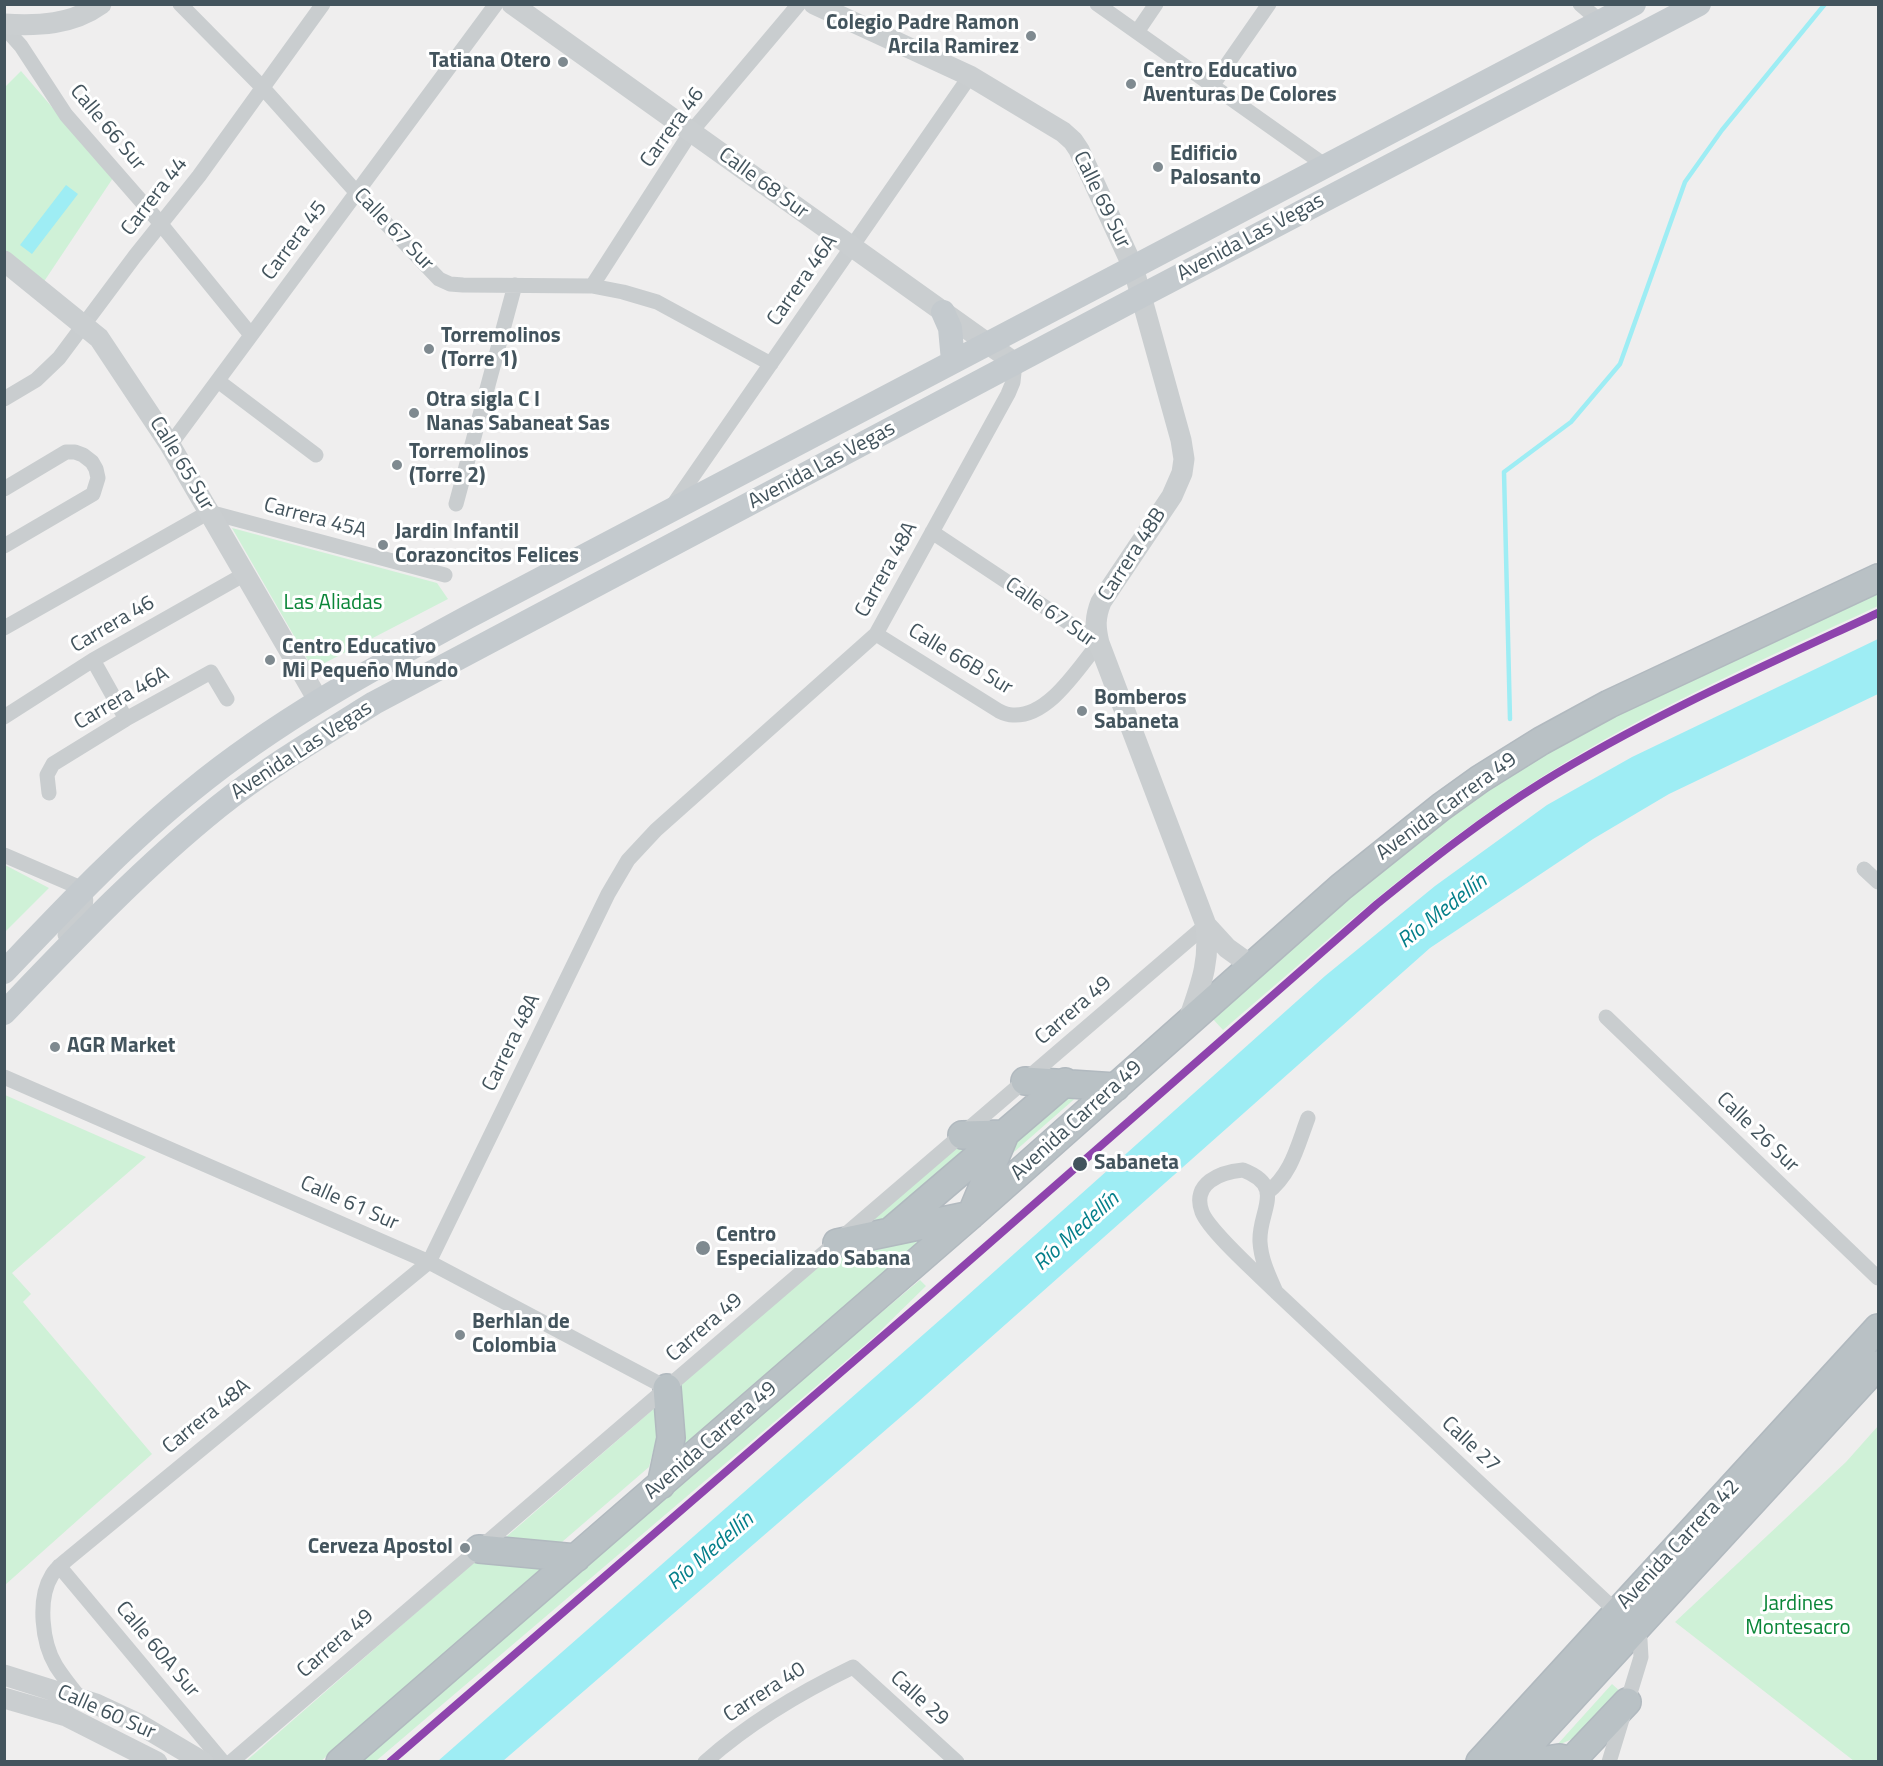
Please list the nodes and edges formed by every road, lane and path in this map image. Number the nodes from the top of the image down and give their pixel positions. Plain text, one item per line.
1 (101, 4) edge
2 (180, 4) edge
3 (323, 4) edge
4 (496, 4) edge
5 (512, 4) edge
6 (799, 4) edge
7 (1097, 4) edge
8 (1156, 4) edge
9 (1269, 4) edge
10 (1580, 4) edge
11 (1634, 4) edge
12 (1699, 4) edge
13 (819, 6) edge
14 (1601, 22) junction
15 (4, 26) edge
16 (1137, 32) junction
17 (970, 76) junction
18 (1212, 86) junction
19 (263, 88) junction
20 (691, 132) junction
21 (1326, 166) junction
22 (357, 193) junction
23 (161, 224) junction
24 (852, 247) junction
25 (4, 261) edge
26 (1133, 267) junction
27 (515, 285) junction
28 (592, 286) junction
29 (1141, 296) junction
30 (943, 312) junction
31 (84, 326) junction
32 (251, 335) junction
33 (987, 344) junction
34 (953, 362) junction
35 (1015, 363) junction
36 (771, 364) junction
37 (218, 381) junction
38 (4, 399) edge
39 (170, 445) junction
40 (316, 455) dead end
41 (1182, 472) joint
42 (4, 489) edge
43 (456, 504) dead end
44 (670, 510) junction
45 (209, 512) junction
46 (932, 532) junction
47 (4, 546) edge
48 (246, 574) junction
49 (445, 574) dead end
50 (1878, 578) edge
51 (4, 628) edge
52 (876, 634) junction
53 (1098, 644) junction
54 (93, 660) junction
55 (227, 699) dead end
56 (318, 700) junction
57 (4, 717) edge
58 (126, 719) junction
59 (49, 792) dead end
60 (4, 855) edge
61 (1864, 869) dead end
62 (1878, 882) edge
63 (83, 889) junction
64 (1206, 925) junction
65 (1252, 966) junction
66 (4, 972) edge
67 (12, 1005) edge
68 (1606, 1017) dead end
69 (1188, 1022) junction
70 (4, 1077) edge
71 (1025, 1081) junction
72 (1065, 1082) junction
73 (1116, 1086) junction
74 (1308, 1118) dead end
75 (1005, 1134) junction
76 (962, 1135) junction
77 (1267, 1193) junction
78 (971, 1215) junction
79 (891, 1231) junction
80 (837, 1243) junction
81 (429, 1262) junction
82 (1878, 1278) edge
83 (1276, 1292) junction
84 (1878, 1328) edge
85 (1878, 1365) edge
86 (667, 1388) junction
87 (661, 1485) junction
88 (479, 1549) junction
89 (576, 1558) junction
90 (59, 1566) junction
91 (1626, 1621) junction
92 (853, 1667) joint
93 (4, 1675) edge
94 (79, 1697) junction
95 (4, 1698) edge
96 (1627, 1702) junction
97 (1575, 1760) edge
98 (157, 1761) edge
99 (203, 1761) edge
100 (223, 1761) edge
101 (231, 1761) edge
102 (340, 1761) edge
103 (706, 1761) edge
104 (957, 1761) edge
105 (1480, 1761) edge
106 (1513, 1761) edge
107 (1535, 1761) edge
108 (1609, 1761) edge

1 - 15 street
2 - 19 street, Calle 67 Sur
3 - 19 street, Carrera 44
4 - 22 street, Carrera 45
5 - 20 street, Calle 68 Sur
6 - 20 street, Carrera 46
7 - 16 street
8 - 16 street
9 - 18 street
10 - 14 street
11 - 14 main road, Avenida Las Vegas
12 - 29 main road, Avenida Las Vegas
13 - 17 street, Calle 69 Sur
14 - 21 main road, Avenida Las Vegas
15 - 23 street, Calle 66 Sur
16 - 18 street
17 - 24 street, Carrera 46A
17 - 26 street, Calle 69 Sur
18 - 21 street
19 - 22 street, Calle 67 Sur
19 - 23 street, Carrera 44
20 - 24 street, Calle 68 Sur
20 - 28 street, Carrera 46
21 - 26 main road, Avenida Las Vegas
22 - 27 street, Calle 67 Sur
22 - 32 street, Carrera 45
23 - 31 street, Carrera 44
23 - 32 street, Calle 66 Sur
24 - 30 street, Calle 68 Sur
24 - 36 street, Carrera 46A
25 - 31 street, Calle 65 Sur
26 - 29 street, Calle 69 Sur
26 - 33 main road, Avenida Las Vegas
27 - 28 street, Calle 67 Sur
27 - 43 street
28 - 36 street, Calle 67 Sur
29 - 35 main road, Avenida Las Vegas
29 - 41 street, Calle 69 Sur
30 - 33 street, Calle 68 Sur
30 - 34 main road
31 - 38 street, Carrera 44
31 - 39 street, Calle 65 Sur
32 - 37 street, Carrera 45
33 - 34 main road, Avenida Las Vegas
33 - 35 street, Calle 68 Sur
34 - 44 main road, Avenida Las Vegas
35 - 46 street, Carrera 48A
35 - 67 main road, Avenida Las Vegas
36 - 44 street, Carrera 46A
37 - 39 street, Carrera 45
37 - 40 street
39 - 45 street, Calle 65 Sur
41 - 53 street, Carrera 48B
42 - 47 street
44 - 56 main road, Avenida Las Vegas
45 - 48 street, Calle 65 Sur
45 - 49 street, Carrera 45A
45 - 51 street
46 - 52 street, Carrera 48A
46 - 53 street, Calle 67 Sur
48 - 54 street, Carrera 46
48 - 56 street, Calle 65 Sur
50 - 65 highway, Avenida Carrera 49
52 - 53 street, Calle 66B Sur
52 - 81 street, Carrera 48A
53 - 64 street, Calle 67 Sur
54 - 57 street, Carrera 46
54 - 58 street
55 - 58 street, Carrera 46A
56 - 63 main road, Avenida Las Vegas
58 - 59 street, Carrera 46A
60 - 63 street
61 - 62 street
63 - 66 main road, Avenida Las Vegas
63 - 67 street
64 - 65 street, Calle 67 Sur
64 - 69 street, Calle 67 Sur
64 - 71 street, Carrera 49
65 - 69 highway, Avenida Carrera 49
68 - 82 street, Calle 26 Sur
69 - 73 highway, Avenida Carrera 49
70 - 81 street, Calle 61 Sur
71 - 72 highway
71 - 76 street, Carrera 49
72 - 73 highway
72 - 75 highway
73 - 78 highway, Avenida Carrera 49
74 - 77 street
75 - 76 highway
75 - 78 highway
75 - 79 highway
76 - 80 street, Carrera 49
77 - 83 street, Calle 27
77 - 83 street, Calle 27
78 - 79 highway
78 - 87 highway, Avenida Carrera 49
79 - 80 highway
80 - 86 street, Carrera 49
81 - 86 street, Calle 61 Sur
81 - 90 street, Carrera 48A
83 - 91 street, Calle 27
84 - 91 highway, Avenida Carrera 42
85 - 91 highway, Avenida Carrera 42
86 - 87 highway
86 - 88 street, Carrera 49
87 - 89 highway, Avenida Carrera 49
88 - 89 highway
88 - 101 street, Carrera 49
89 - 102 highway, Avenida Carrera 49
90 - 94 street, Carrera 48A
90 - 100 street, Calle 60A Sur
91 - 96 street
91 - 105 highway, Avenida Carrera 42
91 - 106 highway, Avenida Carrera 42
92 - 103 street, Carrera 40
92 - 104 street, Calle 29
93 - 94 street, Calle 60 Sur
94 - 99 street, Calle 60 Sur
95 - 98 street, Calle 60 Sur
96 - 97 highway
96 - 108 street
97 - 107 highway

